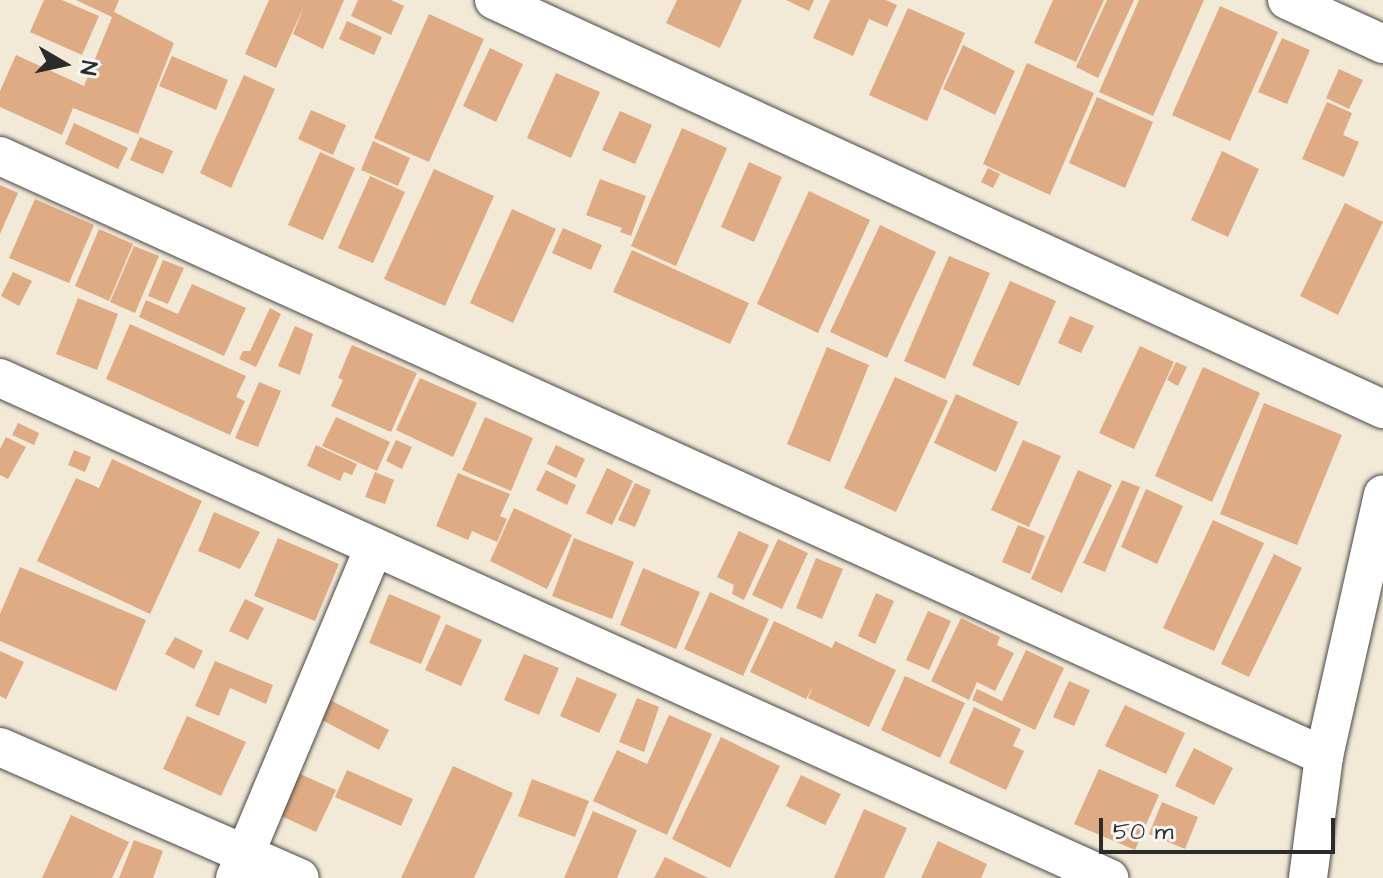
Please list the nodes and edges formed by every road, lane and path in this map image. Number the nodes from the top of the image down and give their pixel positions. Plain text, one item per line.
1 (494, 0) edge
2 (1287, 0) edge
3 (1383, 44) edge
4 (0, 156) edge
5 (0, 378) edge
6 (1383, 409) edge
7 (1383, 495) edge
8 (374, 547) junction
9 (0, 747) edge
10 (1324, 756) junction
11 (240, 865) edge
12 (300, 878) edge
13 (1109, 878) edge
14 (1308, 878) edge

1 - 6 street
2 - 3 street
4 - 10 street
5 - 8 street
7 - 10 street
8 - 11 street
8 - 13 street
9 - 11 street
10 - 14 street
11 - 12 street

